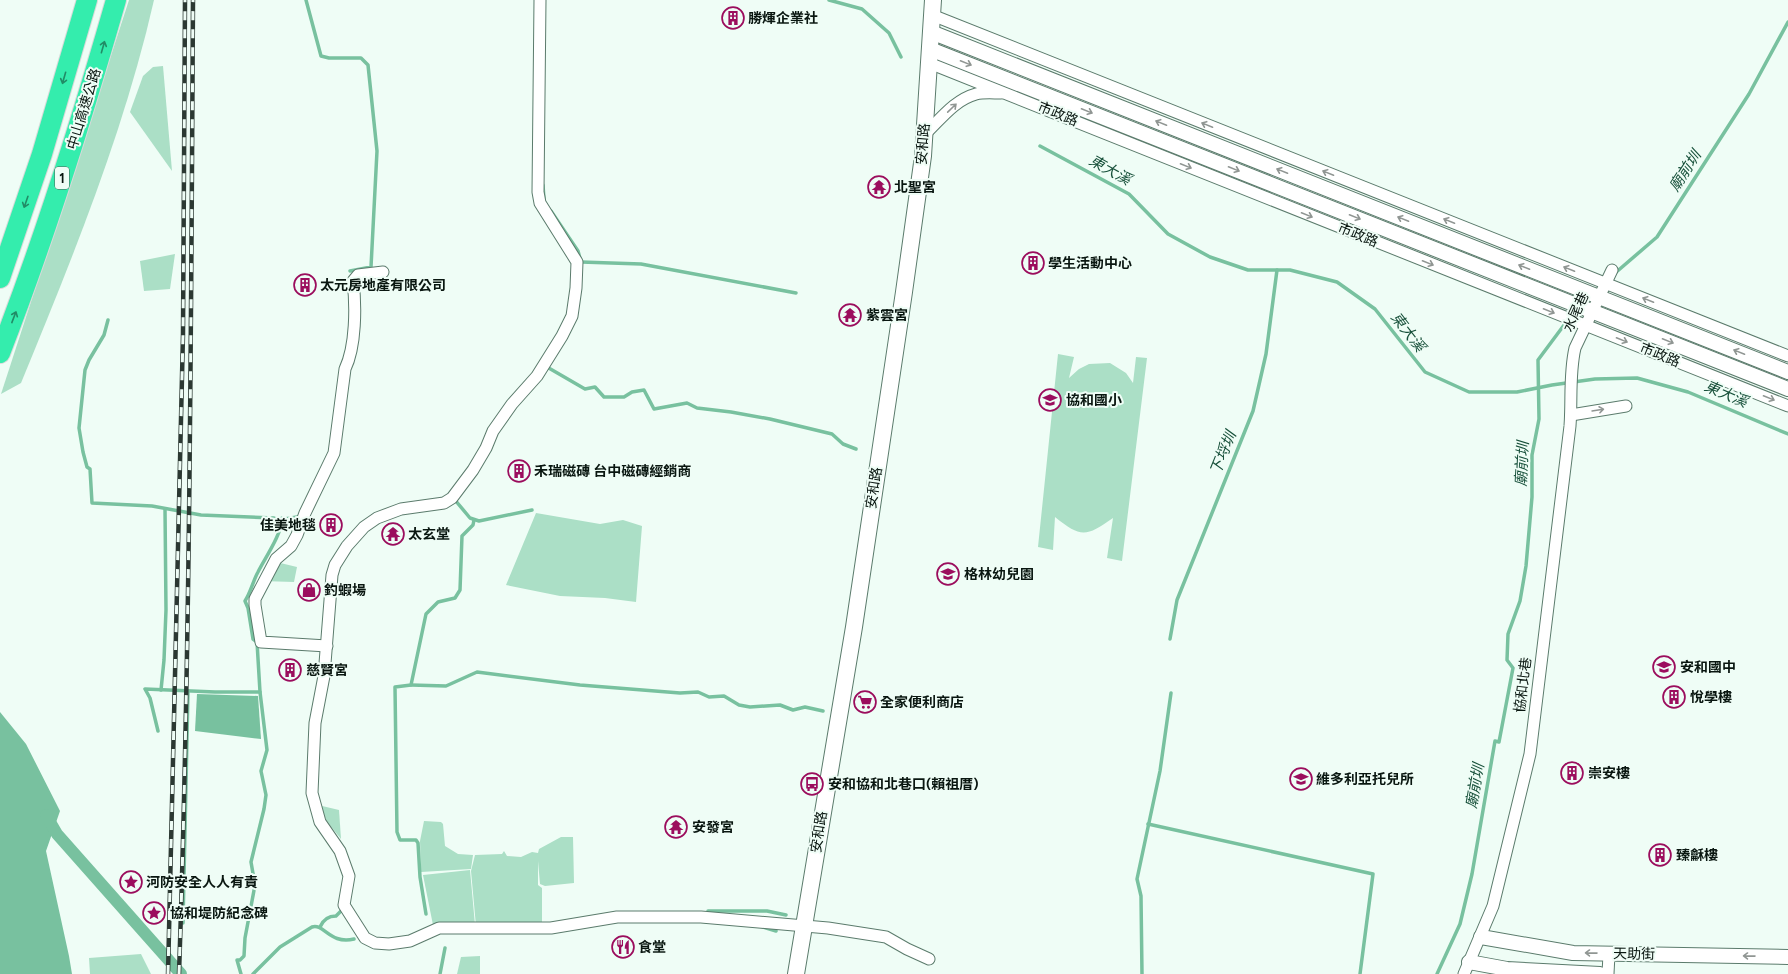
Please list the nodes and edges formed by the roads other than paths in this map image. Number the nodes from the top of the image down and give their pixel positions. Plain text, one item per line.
1 (87, 0) edge
2 (116, 0) edge
3 (540, 0) edge
4 (932, 8) edge
5 (931, 32) junction
6 (930, 56) junction
7 (1006, 93) junction
8 (924, 135) junction
9 (1612, 270) dead end
10 (383, 272) dead end
11 (0, 278) edge
12 (1606, 283) junction
13 (1599, 298) junction
14 (1592, 311) junction
15 (1586, 325) junction
16 (0, 354) edge
17 (1788, 356) edge
18 (1788, 372) edge
19 (1788, 389) edge
20 (1572, 403) joint
21 (1626, 406) dead end
22 (1788, 406) edge
23 (1571, 415) junction
24 (328, 646) junction
25 (804, 926) junction
26 (1481, 937) junction
27 (1609, 954) junction
28 (1788, 957) edge
29 (929, 959) dead end
30 (1466, 968) edge
31 (796, 974) edge
32 (1600, 974) edge
33 (1608, 974) edge

1 -> 11 highway, 中山高速公路 / 1
16 -> 2 highway, 中山高速公路 / 1
3 - 24 street
4 - 5 main road, 安和路
12 -> 4 street
5 - 6 main road, 安和路
13 -> 5 street
6 - 7 street, 市政路
6 - 8 main road, 安和路
6 -> 14 street, 市政路
8 -> 7 street
7 -> 15 street, 市政路
8 - 25 main road, 安和路
9 - 12 street, 水尾巷
10 - 24 street
12 - 13 street, 水尾巷
17 -> 12 street
13 - 14 street, 水尾巷
18 -> 13 street
14 - 15 street, 水尾巷
14 -> 19 street, 市政路
15 - 20 street, 水尾巷
15 -> 22 street, 市政路
20 - 23 street, 協和北巷
23 -> 21 street
23 - 26 street, 協和北巷
24 - 25 street
25 - 29 street
25 - 31 main road, 安和路
27 -> 26 street, 天助街
26 - 30 street, 協和北巷
28 -> 27 street, 天助街
27 - 33 street
30 - 32 street

